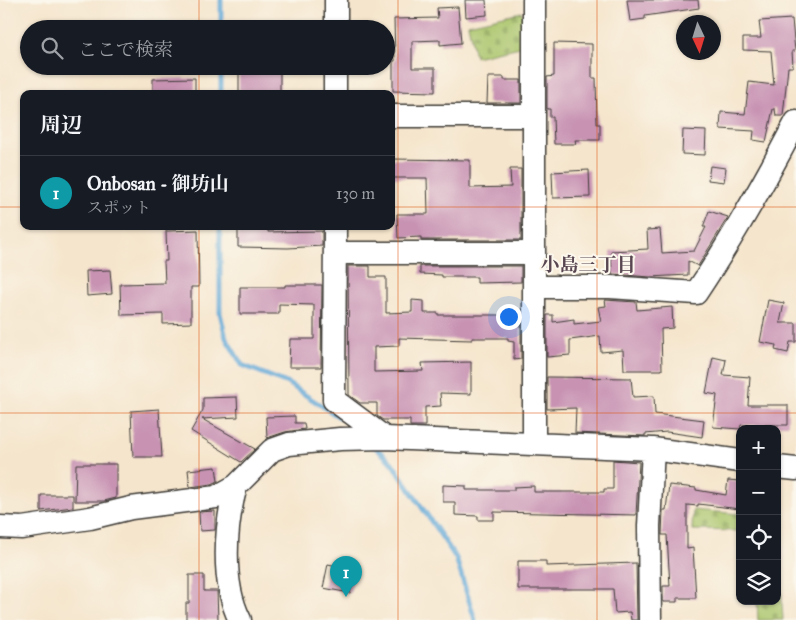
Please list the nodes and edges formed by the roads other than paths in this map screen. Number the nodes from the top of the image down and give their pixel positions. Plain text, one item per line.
1 (336, 0) edge
2 (534, 0) edge
3 (336, 20) edge
4 (335, 75) edge
5 (335, 90) edge
6 (395, 116) edge
7 (533, 116) junction
8 (796, 122) edge
9 (335, 230) edge
10 (335, 253) junction
11 (533, 253) junction
12 (534, 287) junction
13 (385, 438) junction
14 (534, 443) junction
15 (653, 449) junction
16 (736, 460) edge
17 (781, 467) edge
18 (796, 469) edge
19 (236, 486) junction
20 (0, 527) edge
21 (240, 620) edge
22 (650, 620) edge

1 - 3 street
2 - 7 street
4 - 5 street
6 - 7 street
7 - 11 street
8 - 12 street
9 - 10 street
10 - 11 street
10 - 13 street
11 - 12 street
12 - 14 street
13 - 14 street
13 - 19 street
14 - 15 street
15 - 16 street
15 - 22 street
17 - 18 street
19 - 20 street
19 - 21 street

